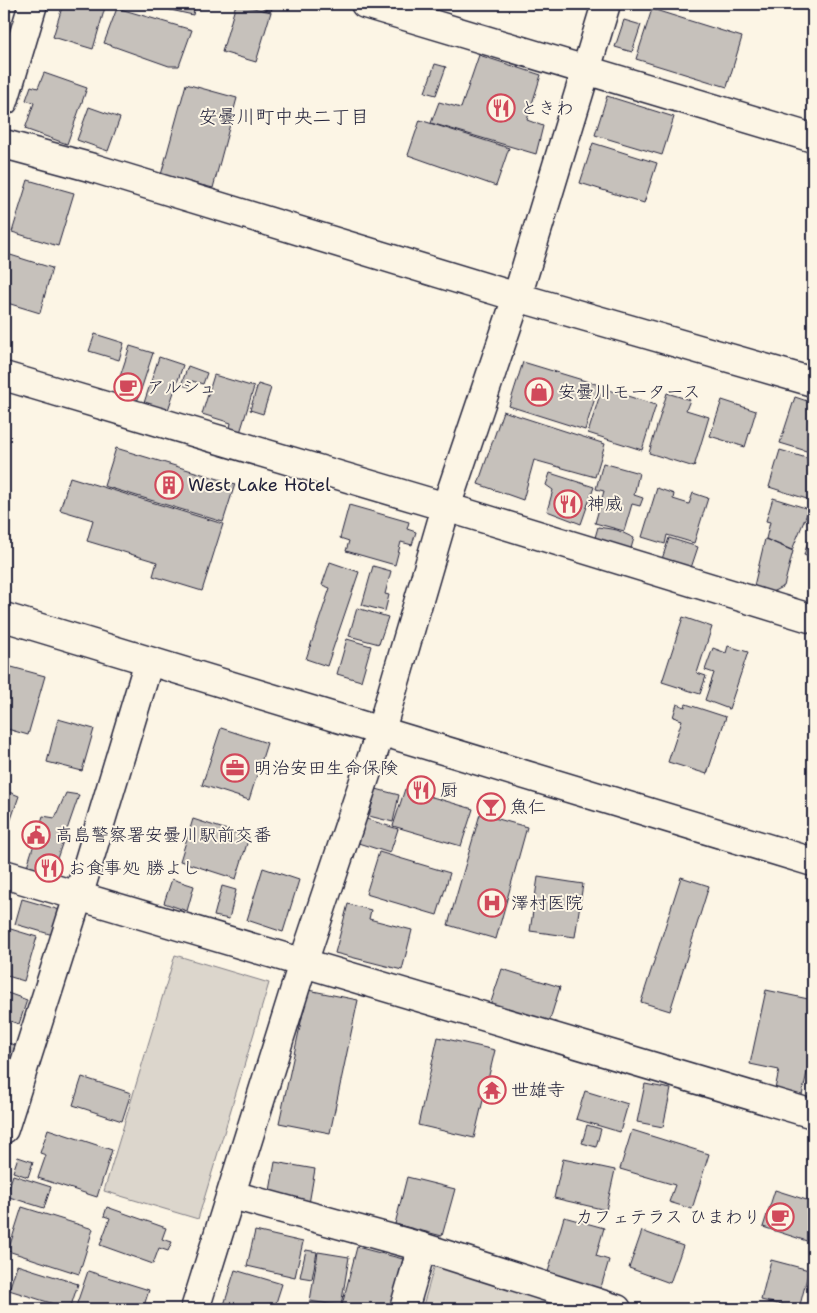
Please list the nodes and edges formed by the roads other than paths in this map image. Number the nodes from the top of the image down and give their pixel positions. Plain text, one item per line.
1 (33, 4) edge
2 (365, 4) edge
3 (606, 4) edge
4 (585, 70) junction
5 (4, 101) edge
6 (813, 138) edge
7 (4, 144) edge
8 (517, 296) junction
9 (4, 376) edge
10 (813, 382) edge
11 (446, 507) junction
12 (4, 617) edge
13 (813, 619) edge
14 (149, 661) junction
15 (381, 730) junction
16 (813, 862) edge
17 (4, 874) edge
18 (78, 896) junction
19 (303, 963) junction
20 (813, 1114) edge
21 (4, 1128) edge
22 (232, 1195) junction
23 (422, 1247) junction
24 (195, 1309) edge
25 (404, 1309) edge
26 (617, 1309) edge

1 - 5 street
2 - 4 street
3 - 4 street
4 - 6 street
4 - 8 street
7 - 8 street
8 - 10 street
8 - 11 street
9 - 11 street
11 - 13 street
11 - 15 street
12 - 14 street
14 - 15 street
14 - 18 street
15 - 16 street
15 - 19 street
17 - 18 street
18 - 19 street
18 - 21 street
19 - 20 street
19 - 22 street
22 - 23 street
22 - 24 street
23 - 25 street
23 - 26 street

